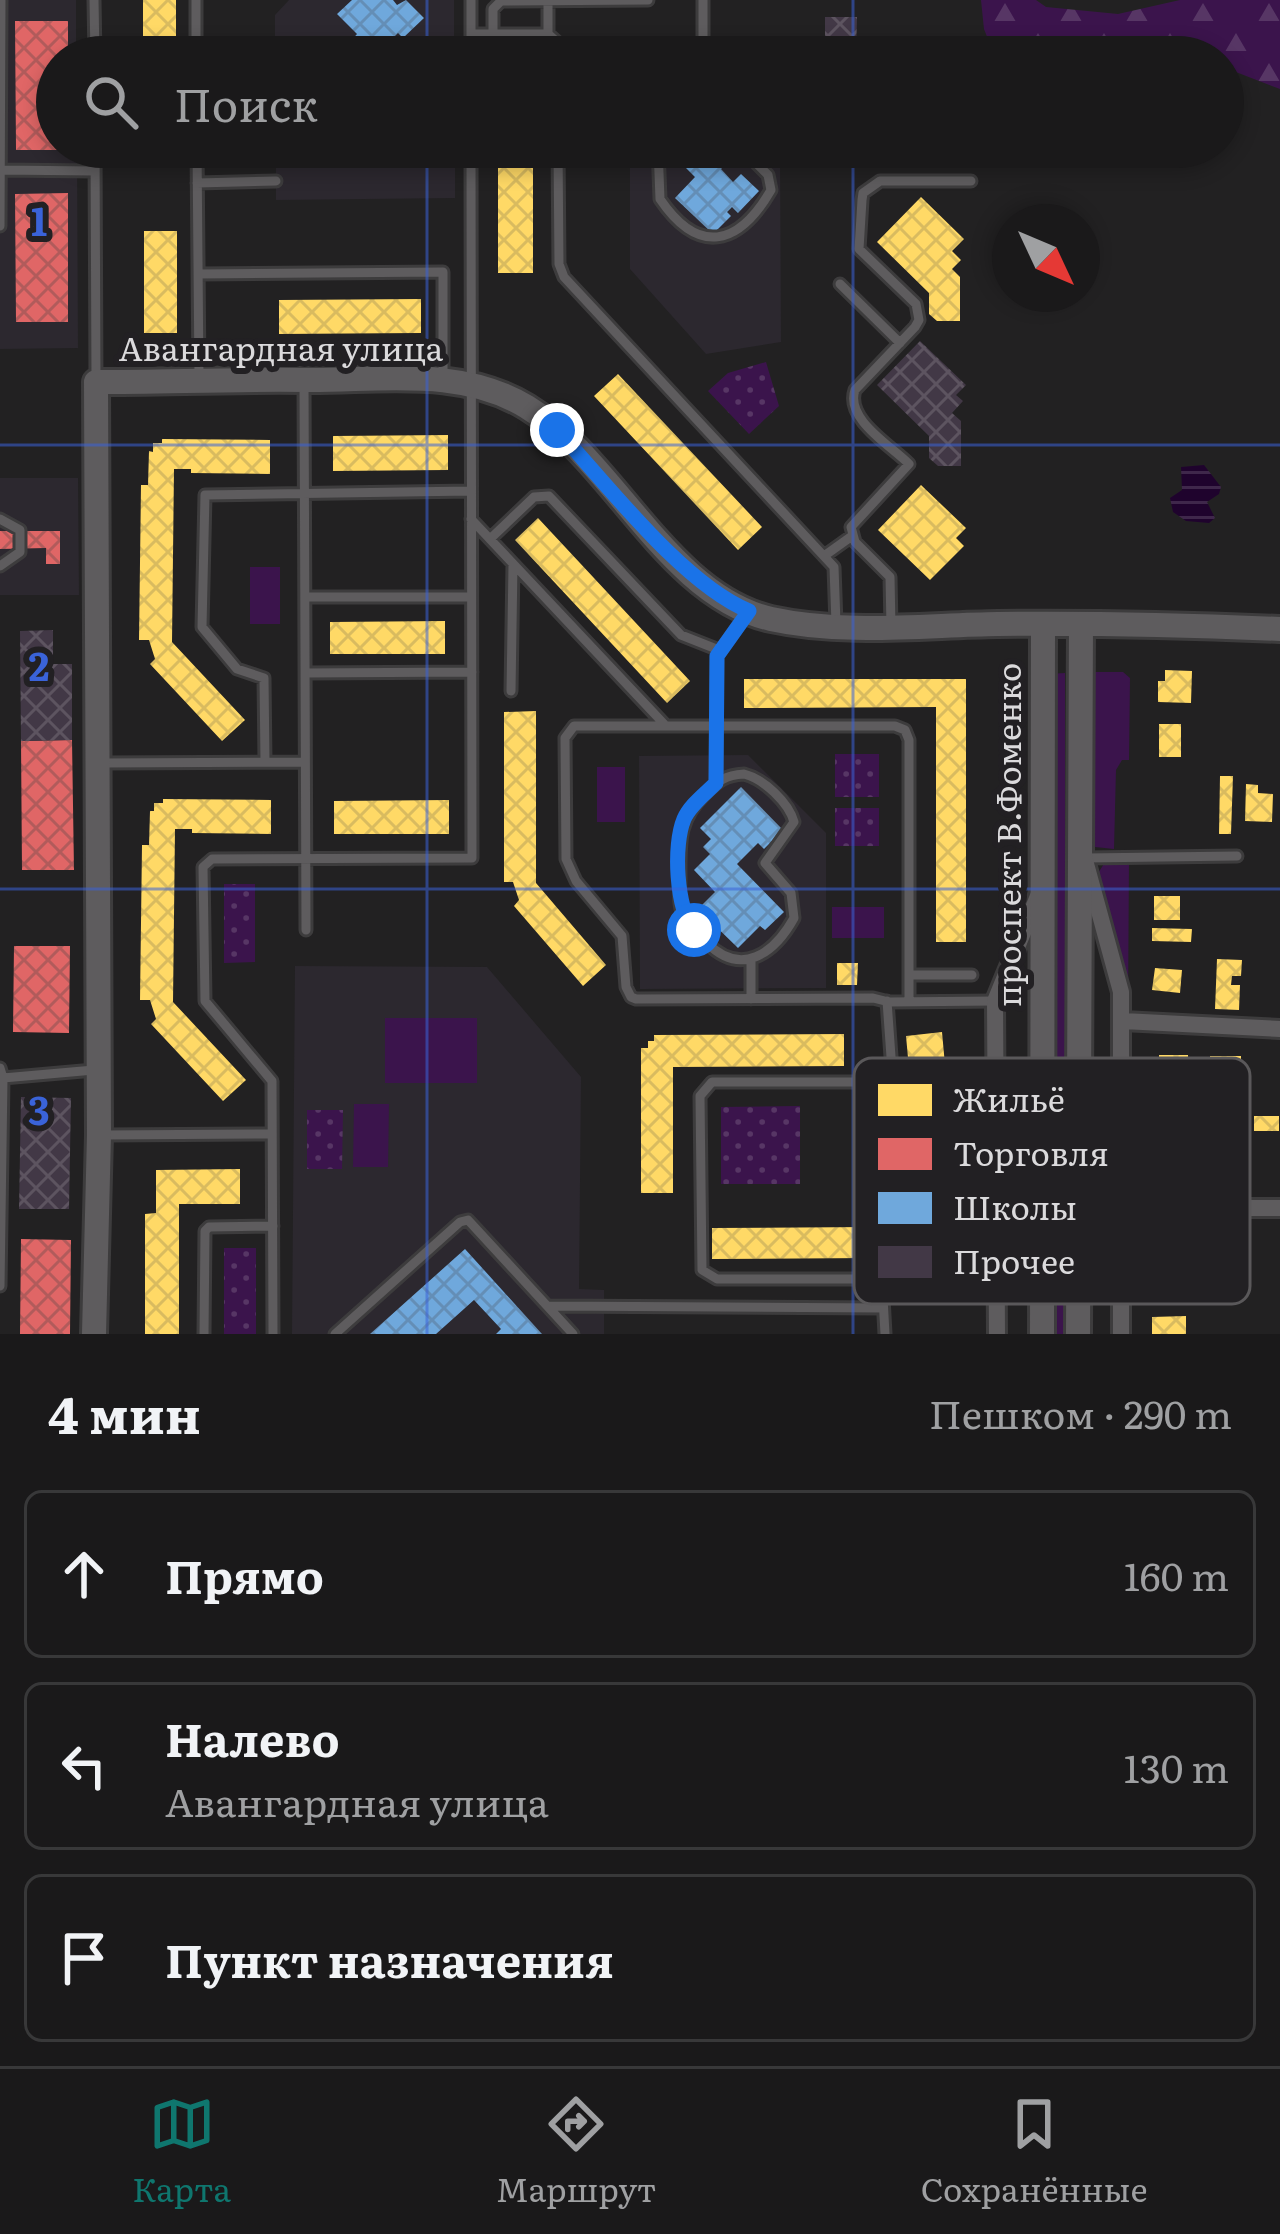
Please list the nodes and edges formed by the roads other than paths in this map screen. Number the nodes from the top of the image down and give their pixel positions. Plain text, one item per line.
1 (1, 0) edge
2 (94, 0) edge
3 (196, 0) edge
4 (471, 0) edge
5 (648, 0) edge
6 (703, 0) edge
7 (548, 1) edge
8 (471, 34) joint
9 (493, 34) junction
10 (548, 34) junction
11 (94, 36) edge
12 (196, 36) edge
13 (550, 36) edge
14 (703, 36) edge
15 (197, 168) edge
16 (471, 168) edge
17 (558, 168) edge
18 (658, 168) edge
19 (761, 168) edge
20 (0, 170) edge
21 (95, 171) joint
22 (276, 181) dead end
23 (971, 181) dead end
24 (197, 183) junction
25 (0, 226) edge
26 (198, 274) junction
27 (840, 284) dead end
28 (900, 343) junction
29 (304, 380) junction
30 (443, 380) junction
31 (96, 382) junction
32 (199, 382) junction
33 (471, 384) junction
34 (471, 491) junction
35 (304, 492) junction
36 (0, 519) edge
37 (471, 519) junction
38 (851, 536) junction
39 (490, 539) junction
40 (824, 556) junction
41 (514, 564) junction
42 (0, 566) edge
43 (305, 597) junction
44 (471, 597) junction
45 (749, 611) junction
46 (836, 624) junction
47 (1043, 624) junction
48 (1081, 625) junction
49 (891, 627) junction
50 (1280, 629) edge
51 (719, 650) junction
52 (472, 672) junction
53 (305, 673) junction
54 (511, 691) dead end
55 (665, 726) junction
56 (716, 726) junction
57 (266, 762) junction
58 (305, 762) junction
59 (99, 763) junction
60 (716, 783) junction
61 (1080, 852) junction
62 (1237, 856) dead end
63 (306, 859) junction
64 (1043, 884) junction
65 (306, 930) dead end
66 (751, 961) junction
67 (909, 975) junction
68 (973, 975) dead end
69 (751, 999) junction
70 (886, 1001) junction
71 (995, 1001) junction
72 (909, 1002) junction
73 (1123, 1022) junction
74 (1280, 1028) edge
75 (890, 1058) edge
76 (995, 1058) edge
77 (1043, 1058) edge
78 (1079, 1058) edge
79 (1123, 1058) edge
80 (99, 1069) junction
81 (2, 1073) edge
82 (854, 1082) edge
83 (272, 1134) junction
84 (99, 1136) junction
85 (272, 1226) junction
86 (854, 1279) edge
87 (0, 1286) edge
88 (883, 1304) edge
89 (996, 1304) edge
90 (1042, 1304) edge
91 (1078, 1304) edge
92 (1121, 1304) edge
93 (548, 1306) junction
94 (883, 1307) junction
95 (94, 1334) edge
96 (204, 1334) edge
97 (273, 1334) edge
98 (335, 1334) edge
99 (573, 1334) edge
100 (885, 1334) edge
101 (997, 1334) edge
102 (1042, 1334) edge
103 (1078, 1334) edge
104 (1121, 1334) edge

1 - 20 lane
2 - 11 lane
3 - 12 lane
4 - 8 lane
5 - 7 lane
6 - 14 lane
7 - 9 lane
7 - 10 lane
8 - 9 lane
9 - 10 lane
10 - 13 lane
15 - 24 lane
16 - 33 lane
17 - 40 lane
18 - 19 lane
20 - 21 lane
20 - 25 lane
21 - 31 lane
22 - 24 lane
23 - 28 lane
24 - 26 lane
26 - 30 lane
26 - 32 lane
27 - 28 lane
28 - 38 lane
29 - 30 street, Авангардная улица
29 - 32 street, Авангардная улица
29 - 35 lane
30 - 33 street, Авангардная улица
31 - 32 street, Авангардная улица
31 - 59 street, Авангардная улица
33 - 34 lane
33 - 45 street, Авангардная улица
34 - 35 lane
34 - 37 lane
35 - 43 lane
35 - 57 lane
36 - 42 lane
37 - 39 lane
37 - 44 lane
38 - 40 lane
38 - 49 lane
39 - 41 lane
39 - 51 lane
40 - 46 lane
41 - 54 lane
41 - 55 lane
43 - 44 lane
43 - 53 lane
44 - 52 lane
45 - 46 street, Авангардная улица
45 - 51 lane
46 - 49 street, Авангардная улица
47 - 48 street, Авангардная улица
47 - 49 street, Авангардная улица
47 - 64 street, проспект В.Фоменко
48 - 50 street, Авангардная улица
48 - 61 street, проспект В.Фоменко
51 - 56 lane
52 - 53 lane
52 - 63 lane
53 - 58 lane
55 - 56 lane
55 - 69 lane
56 - 60 lane
56 - 67 lane
57 - 58 lane
57 - 59 lane
58 - 63 lane
59 - 80 street, Авангардная улица
60 - 66 lane
60 - 66 lane
61 - 62 lane
61 - 73 street
61 - 78 street, проспект В.Фоменко
63 - 65 lane
63 - 83 lane
64 - 71 street
64 - 77 street, проспект В.Фоменко
66 - 69 lane
67 - 68 lane
67 - 72 lane
69 - 70 lane
70 - 72 lane
70 - 75 lane
71 - 72 lane
71 - 76 street
73 - 74 street
73 - 79 street
80 - 81 lane
80 - 84 street, Авангардная улица
81 - 87 lane
82 - 86 lane
83 - 84 lane
83 - 85 lane
84 - 95 street, Авангардная улица
85 - 96 lane
85 - 97 lane
88 - 94 lane
89 - 101 street
90 - 102 street, проспект В.Фоменко
91 - 103 street, проспект В.Фоменко
92 - 104 street
93 - 94 lane
93 - 98 lane
93 - 99 lane
94 - 100 lane

